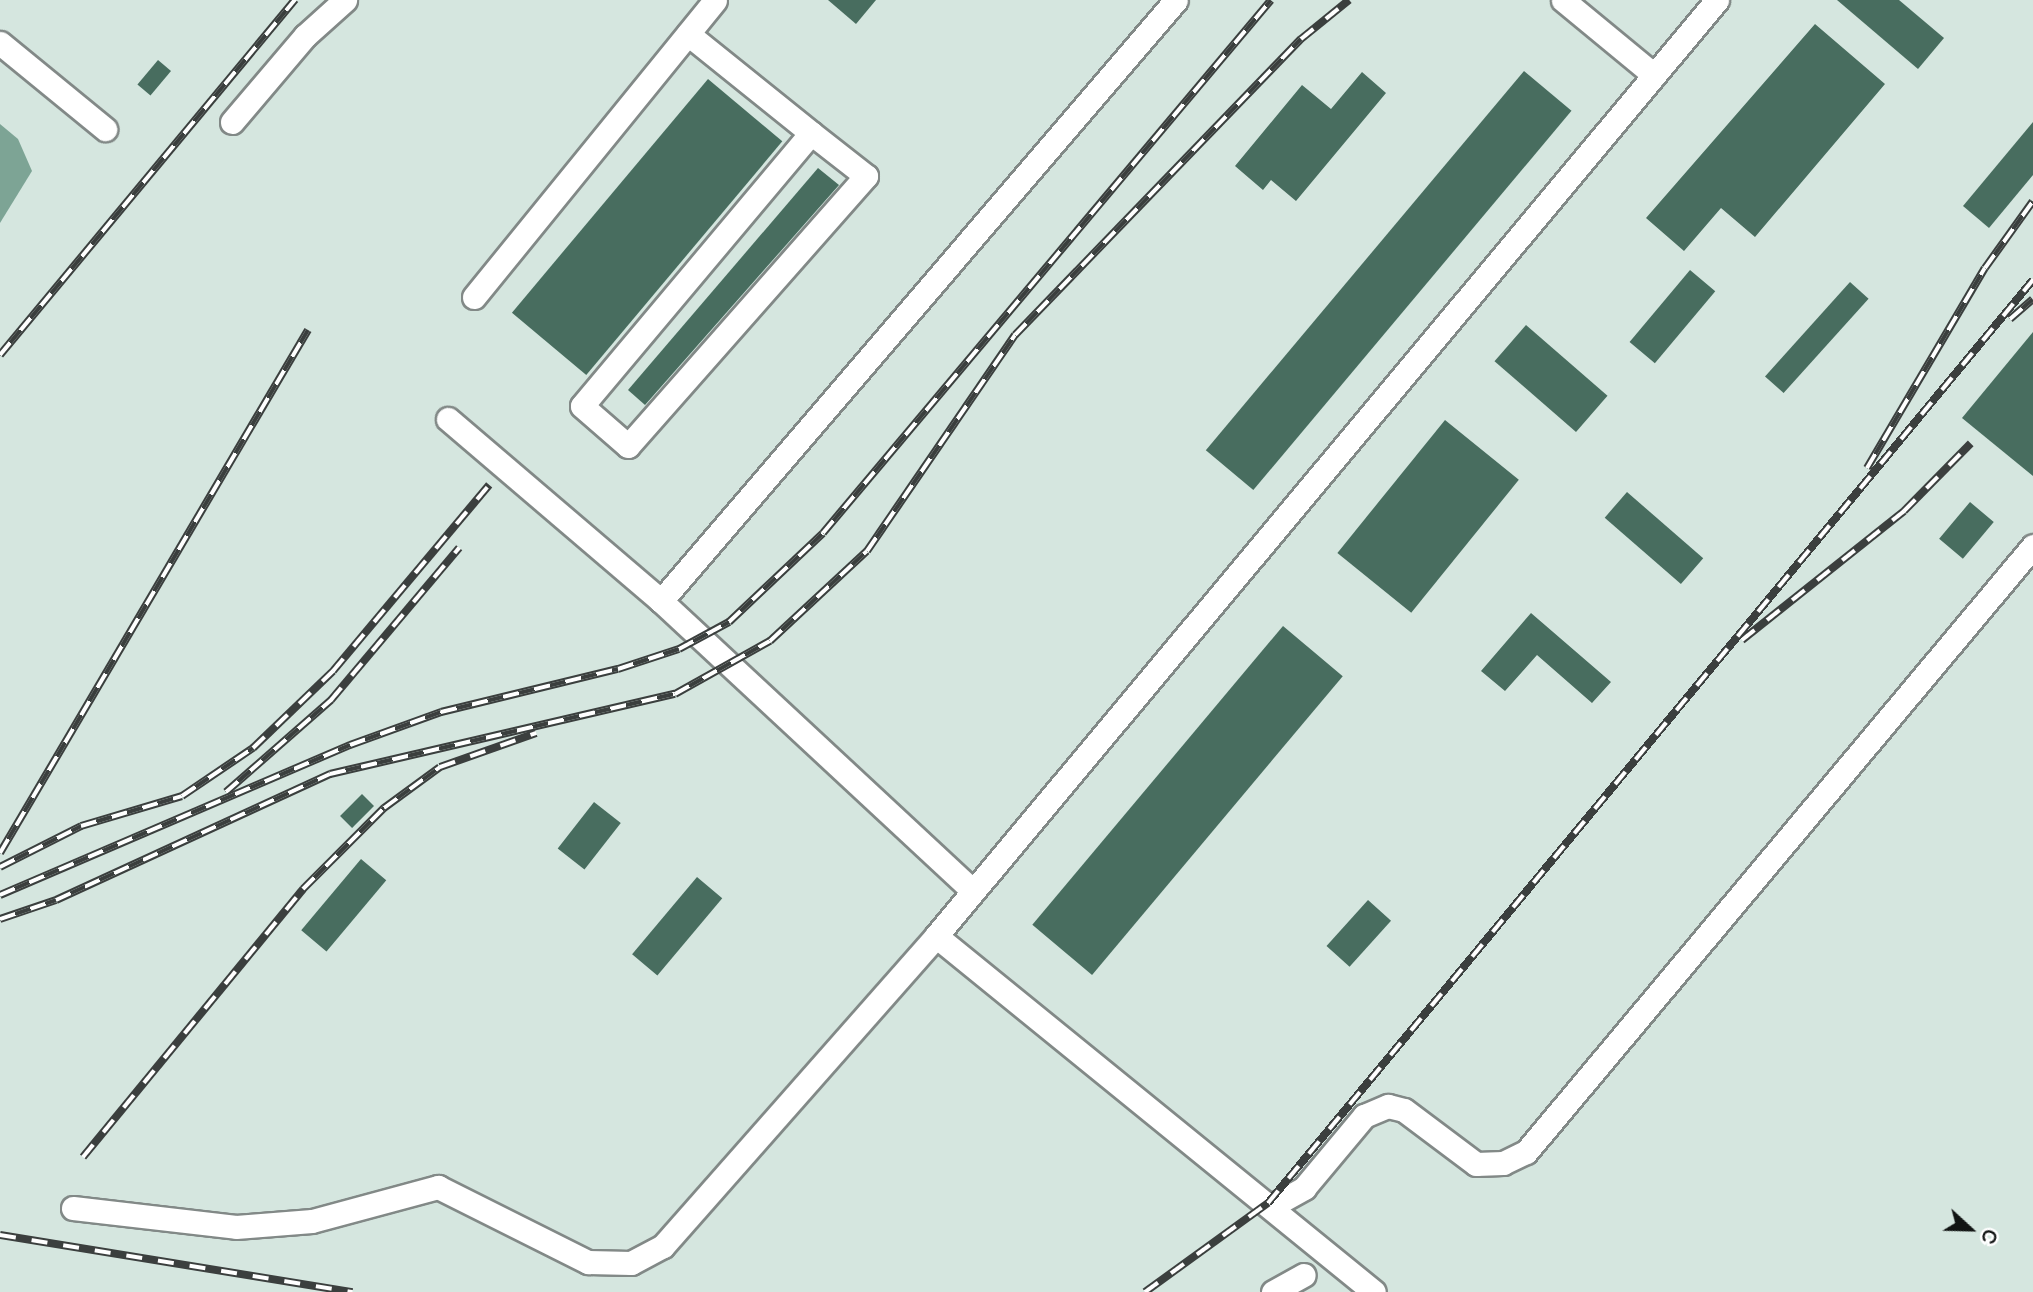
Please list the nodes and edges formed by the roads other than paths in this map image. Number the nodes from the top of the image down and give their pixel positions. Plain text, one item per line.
1 (345, 0) edge
2 (715, 0) edge
3 (1176, 0) edge
4 (1563, 0) edge
5 (1717, 0) edge
6 (688, 34) junction
7 (0, 43) edge
8 (1654, 75) junction
9 (232, 122) dead end
10 (105, 129) dead end
11 (811, 133) junction
12 (474, 297) dead end
13 (448, 419) dead end
14 (2033, 546) edge
15 (662, 601) junction
16 (973, 891) junction
17 (936, 936) junction
18 (1272, 1206) junction
19 (73, 1208) dead end
20 (1304, 1275) dead end
21 (1273, 1292) edge
22 (1374, 1292) edge

1 - 9 street
2 - 6 street
3 - 15 street
4 - 8 street
5 - 8 street
6 - 11 street
6 - 12 street
7 - 10 street
8 - 16 street
11 - 11 street
13 - 15 street
14 - 18 street
15 - 16 street
16 - 17 street
17 - 18 street
17 - 19 street
18 - 22 street
20 - 21 street

